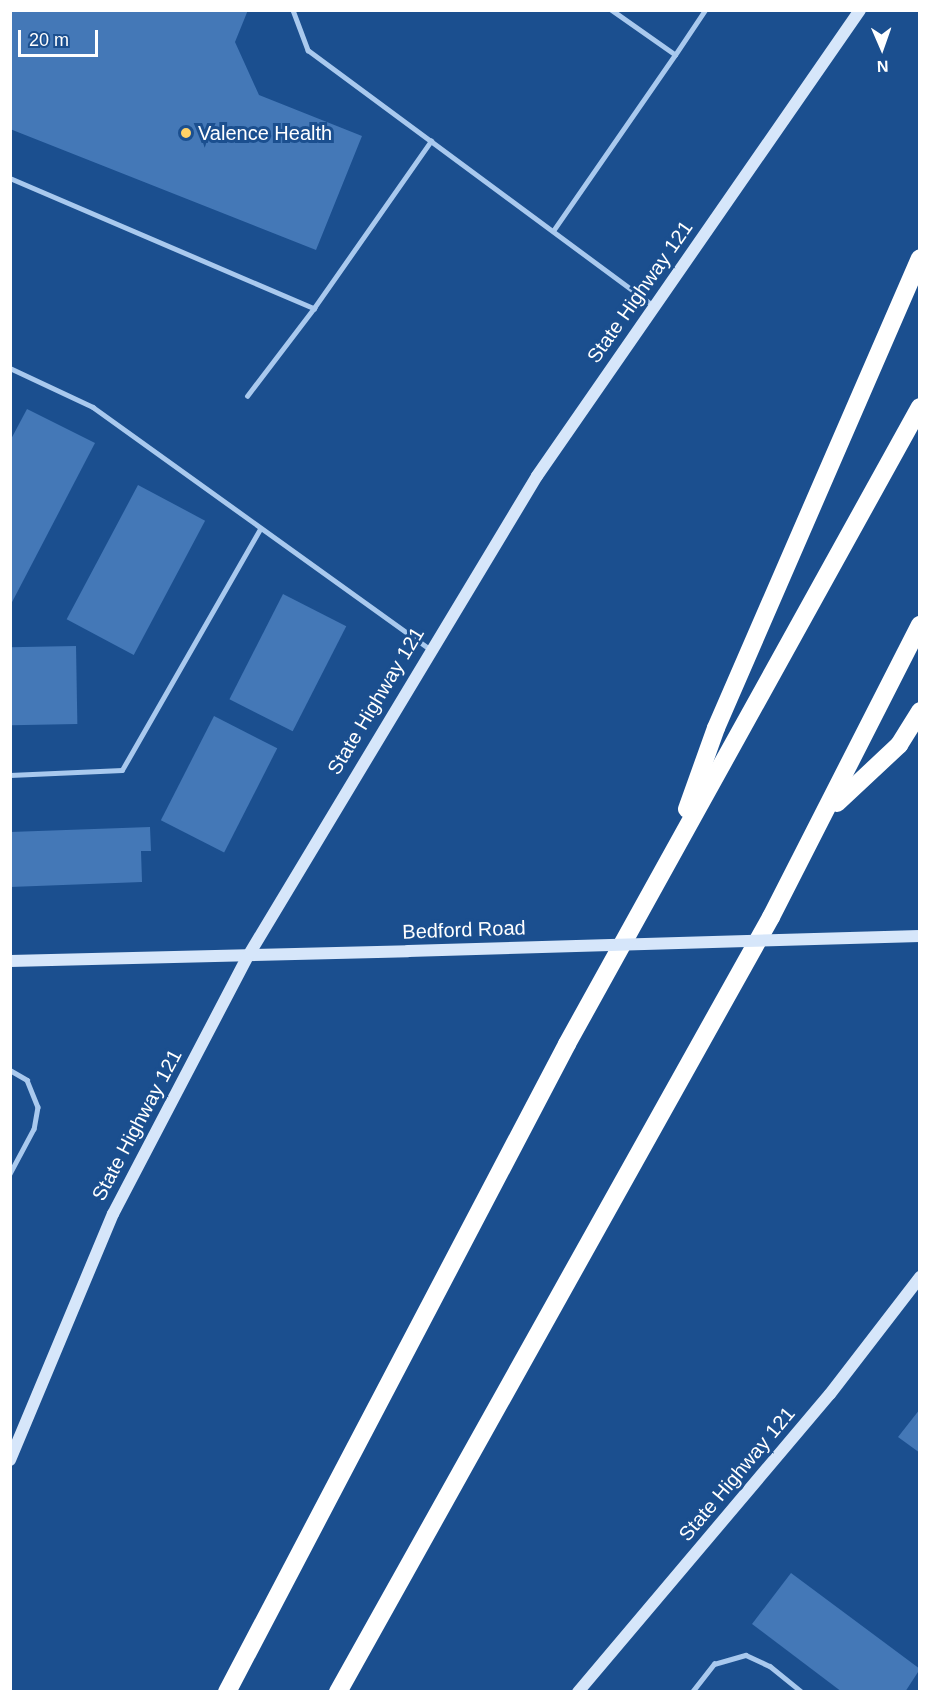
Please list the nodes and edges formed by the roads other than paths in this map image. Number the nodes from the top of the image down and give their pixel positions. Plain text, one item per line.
1 (293, 10) edge
2 (611, 10) edge
3 (705, 10) edge
4 (860, 10) edge
5 (675, 55) junction
6 (431, 141) junction
7 (10, 178) edge
8 (553, 231) junction
9 (920, 258) edge
10 (654, 306) junction
11 (314, 308) junction
12 (10, 368) edge
13 (247, 396) dead end
14 (920, 407) edge
15 (260, 530) junction
16 (920, 624) edge
17 (429, 648) junction
18 (920, 711) edge
19 (10, 775) edge
20 (828, 812) junction
21 (671, 856) junction
22 (920, 936) edge
23 (248, 956) junction
24 (10, 961) edge
25 (10, 1070) edge
26 (10, 1174) edge
27 (920, 1276) edge
28 (10, 1460) edge
29 (226, 1692) edge
30 (338, 1692) edge
31 (578, 1692) edge
32 (692, 1692) edge
33 (802, 1692) edge

1 - 6 lane
2 - 5 lane
3 - 5 lane
4 - 10 main road, State Highway 121
5 - 8 lane
6 - 8 lane
6 - 11 lane
7 - 11 lane
8 - 10 lane
9 - 21 highway
10 - 17 main road, State Highway 121
11 - 13 lane
12 - 15 lane
14 - 21 highway
15 - 17 lane
15 - 19 lane
16 - 20 highway
17 - 23 main road, State Highway 121
18 - 20 highway
20 - 30 highway
21 - 29 highway
22 - 23 main road, Bedford Road, bridge
23 - 24 main road, Bedford Road
23 - 28 main road, State Highway 121
25 - 26 lane
27 - 31 main road, State Highway 121
32 - 33 lane

